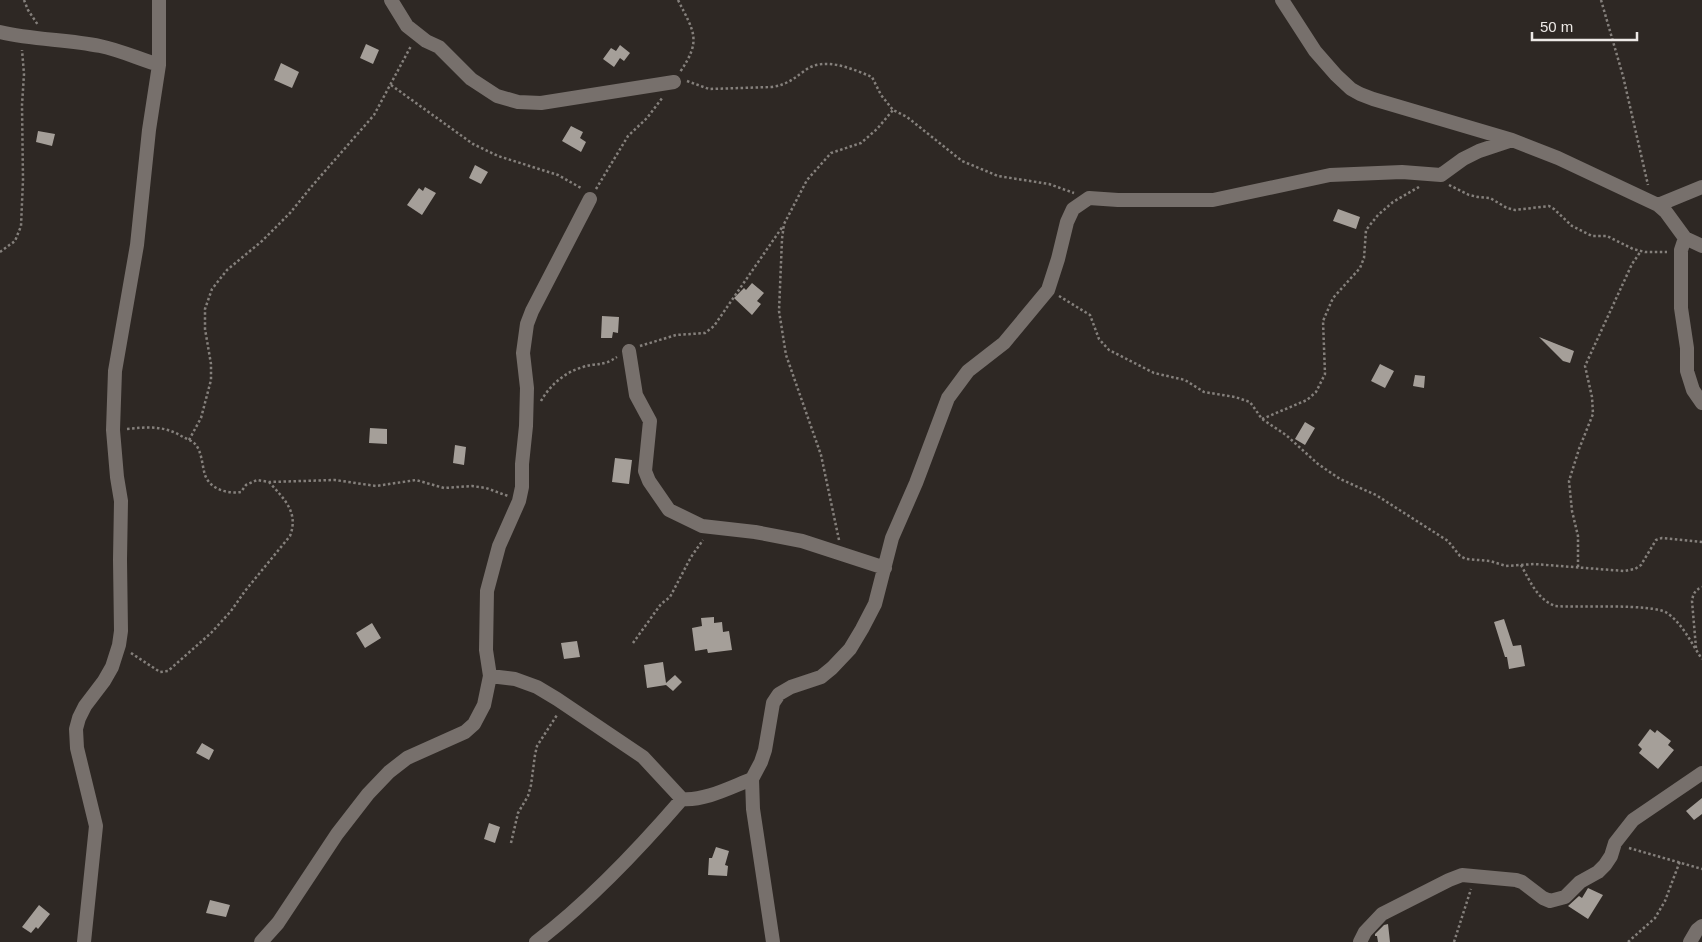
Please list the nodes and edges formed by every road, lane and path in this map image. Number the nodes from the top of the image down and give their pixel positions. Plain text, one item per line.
1 (24, 0) edge
2 (159, 0) edge
3 (391, 0) edge
4 (678, 0) edge
5 (1282, 0) edge
6 (1601, 0) edge
7 (0, 32) edge
8 (416, 35) junction
9 (21, 37) junction
10 (49, 39) junction
11 (159, 65) junction
12 (676, 79) junction
13 (391, 85) junction
14 (893, 110) junction
15 (1512, 140) junction
16 (1441, 175) junction
17 (1421, 186) dead end
18 (1702, 187) edge
19 (1089, 198) junction
20 (590, 199) junction
21 (1655, 204) junction
22 (784, 224) junction
23 (1683, 244) junction
24 (1702, 246) edge
25 (1641, 251) junction
26 (0, 252) edge
27 (1048, 290) junction
28 (629, 351) junction
29 (539, 403) dead end
30 (1702, 403) edge
31 (1262, 419) junction
32 (113, 430) junction
33 (190, 440) junction
34 (269, 482) junction
35 (519, 501) junction
36 (713, 528) junction
37 (1702, 542) edge
38 (842, 554) junction
39 (1521, 564) junction
40 (1578, 567) junction
41 (885, 568) junction
42 (1702, 587) edge
43 (633, 643) dead end
44 (119, 645) junction
45 (1697, 651) junction
46 (1702, 658) edge
47 (490, 676) junction
48 (564, 704) junction
49 (1702, 773) edge
50 (752, 779) junction
51 (682, 799) junction
52 (511, 843) dead end
53 (1615, 843) junction
54 (1680, 861) junction
55 (1702, 869) edge
56 (1475, 875) junction
57 (1702, 926) edge
58 (84, 942) edge
59 (261, 942) edge
60 (536, 942) edge
61 (773, 942) edge
62 (1360, 942) edge
63 (1454, 942) edge
64 (1628, 942) edge
65 (1690, 942) edge

1 - 10 path
2 - 11 street
3 - 8 street
4 - 12 path
5 - 15 street
6 - 21 path
7 - 9 street
8 - 12 street
8 - 13 path
9 - 10 street
9 - 26 path
10 - 11 street
11 - 32 street
12 - 14 path
12 - 20 path
13 - 20 path
13 - 33 path
14 - 19 path
14 - 22 path
15 - 16 street
15 - 21 street
16 - 19 street
16 - 25 path
17 - 31 path
18 - 21 street
19 - 27 street
20 - 35 street
21 - 23 street
22 - 28 path
22 - 38 path
23 - 24 street
23 - 25 path
23 - 30 street
25 - 40 path
27 - 31 path
27 - 41 street
28 - 29 path
28 - 36 street
31 - 39 path
32 - 33 path
32 - 44 street
33 - 34 path
34 - 35 path
34 - 44 path
35 - 47 street
36 - 38 street
36 - 43 path
37 - 40 path
38 - 41 street
39 - 40 path
39 - 45 path
41 - 50 street
42 - 45 path
44 - 58 street
45 - 46 path
47 - 48 street
47 - 59 street
48 - 51 street
48 - 52 path
49 - 53 street
50 - 51 street
50 - 61 street
51 - 60 street
53 - 54 path
53 - 56 street
54 - 55 path
54 - 64 path
56 - 62 street
56 - 63 path
57 - 65 street

